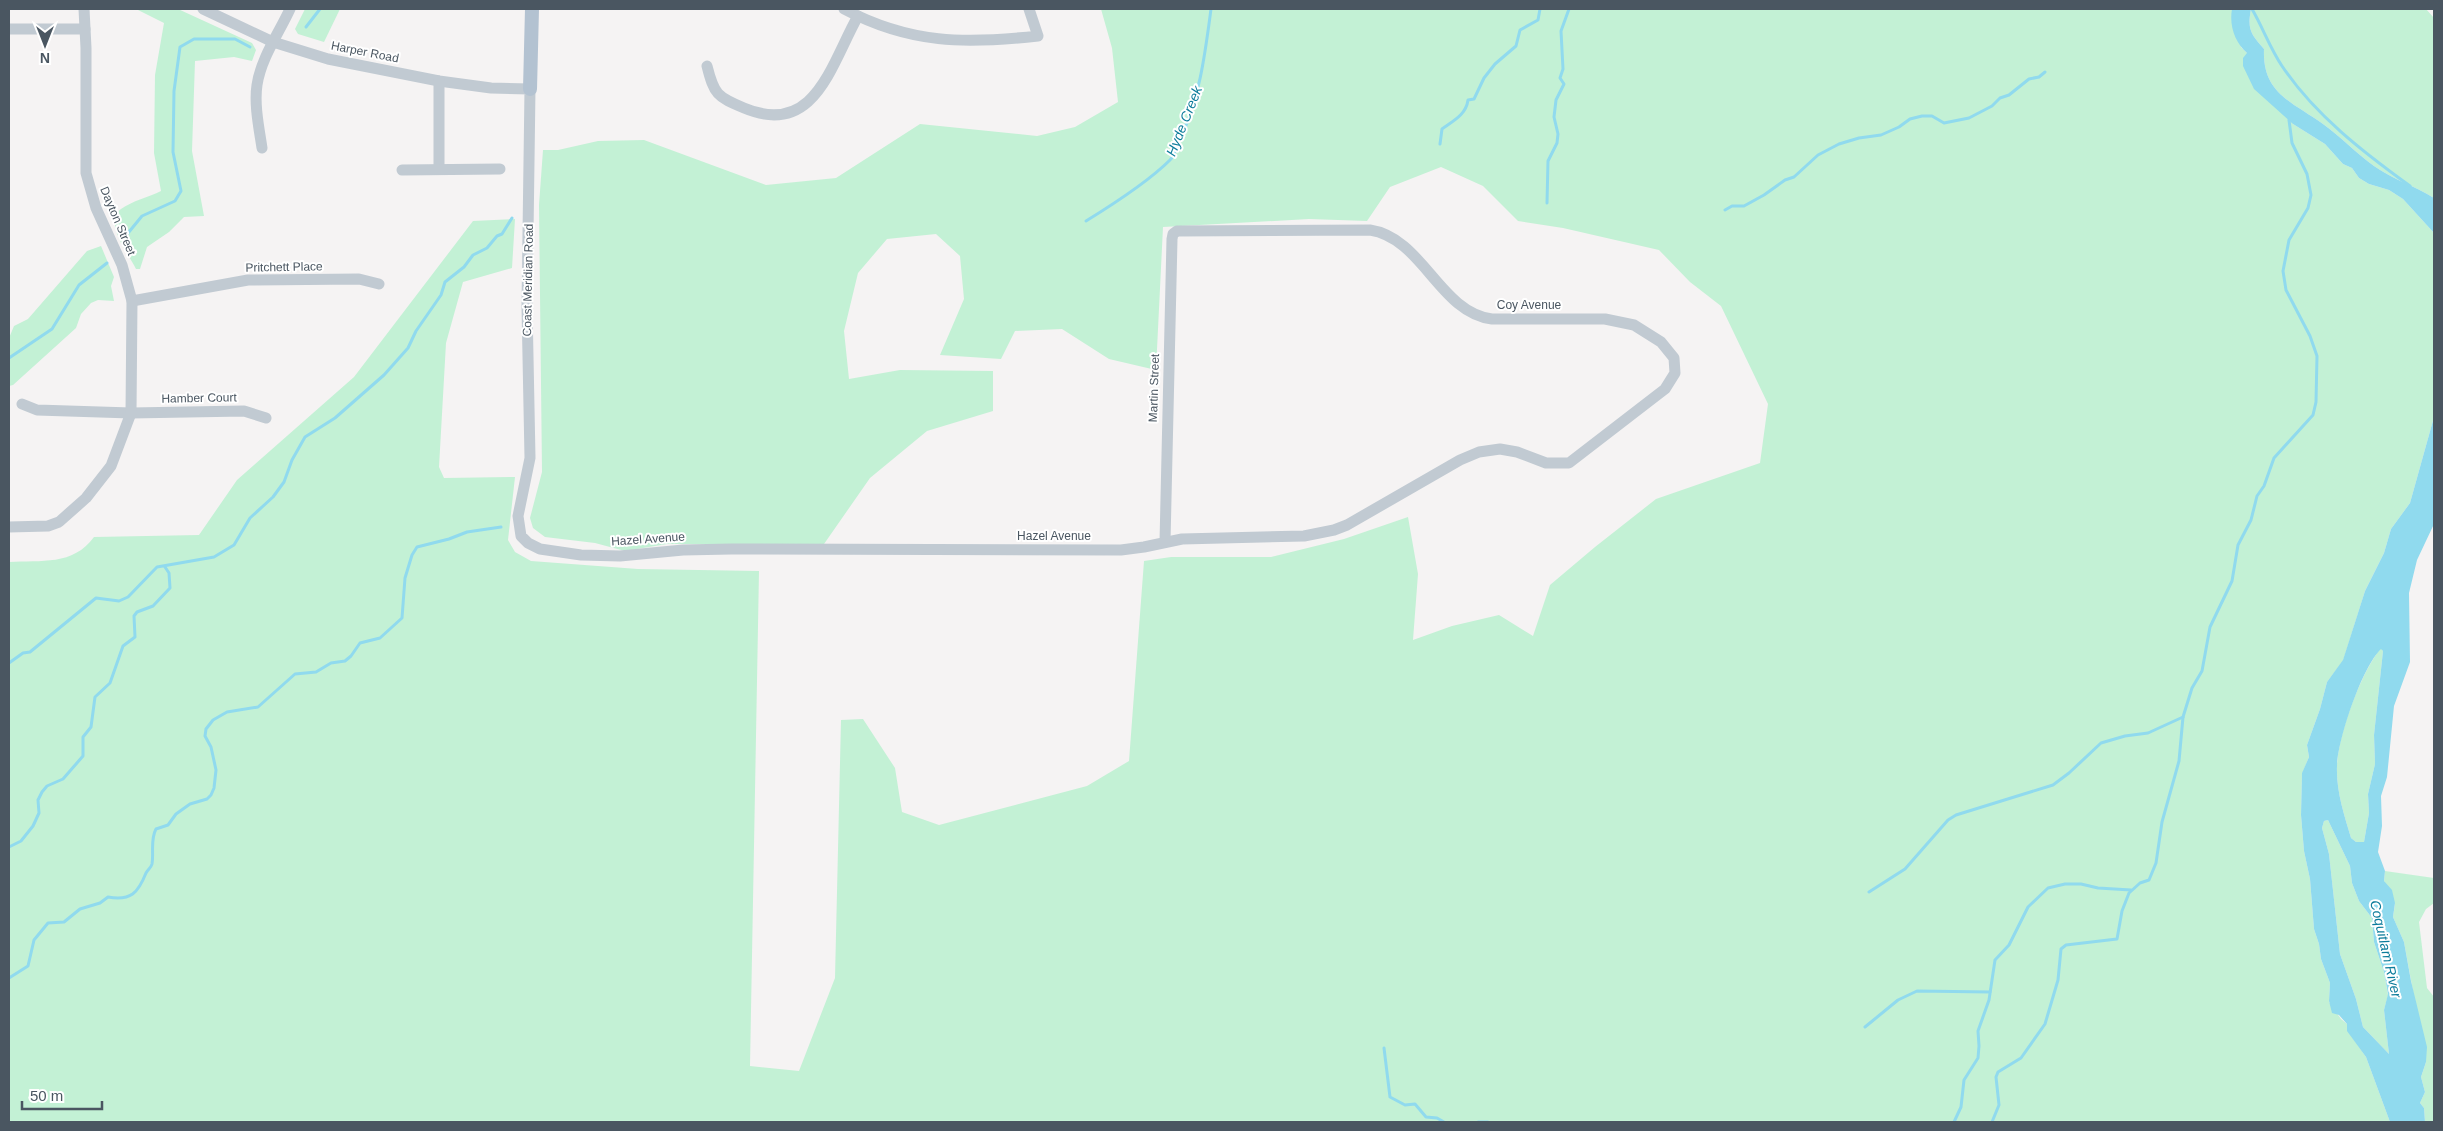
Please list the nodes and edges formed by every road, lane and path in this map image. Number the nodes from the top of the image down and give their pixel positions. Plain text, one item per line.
1 (84, 9) edge
2 (203, 9) edge
3 (290, 9) edge
4 (532, 9) edge
5 (844, 9) edge
6 (1029, 9) edge
7 (858, 16) junction
8 (85, 29) junction
9 (9, 30) edge
10 (273, 42) junction
11 (707, 66) dead end
12 (440, 81) junction
13 (530, 89) junction
14 (262, 148) dead end
15 (439, 169) junction
16 (500, 169) dead end
17 (402, 170) dead end
18 (1173, 234) joint
19 (379, 284) dead end
20 (132, 301) junction
21 (22, 404) dead end
22 (131, 413) junction
23 (266, 418) dead end
24 (1554, 464) joint
25 (9, 527) edge
26 (1165, 542) junction
27 (532, 545) joint

1 - 8 street, Dayton Street
2 - 10 street, Harper Road
3 - 10 street
4 - 13 main road, Coast Meridian Road
5 - 7 street
6 - 7 street
7 - 11 street
8 - 9 street
8 - 20 street, Dayton Street
10 - 12 street, Harper Road
10 - 14 street
12 - 13 street, Harper Road
12 - 15 street
13 - 27 street, Coast Meridian Road
15 - 16 street
15 - 17 street
18 - 24 street, Coy Avenue
18 - 26 street, Martin Street
19 - 20 street, Pritchett Place
20 - 22 street, Dayton Street
21 - 22 street, Hamber Court
22 - 23 street, Hamber Court
22 - 25 street
24 - 26 street, Hazel Avenue
26 - 27 street, Hazel Avenue

